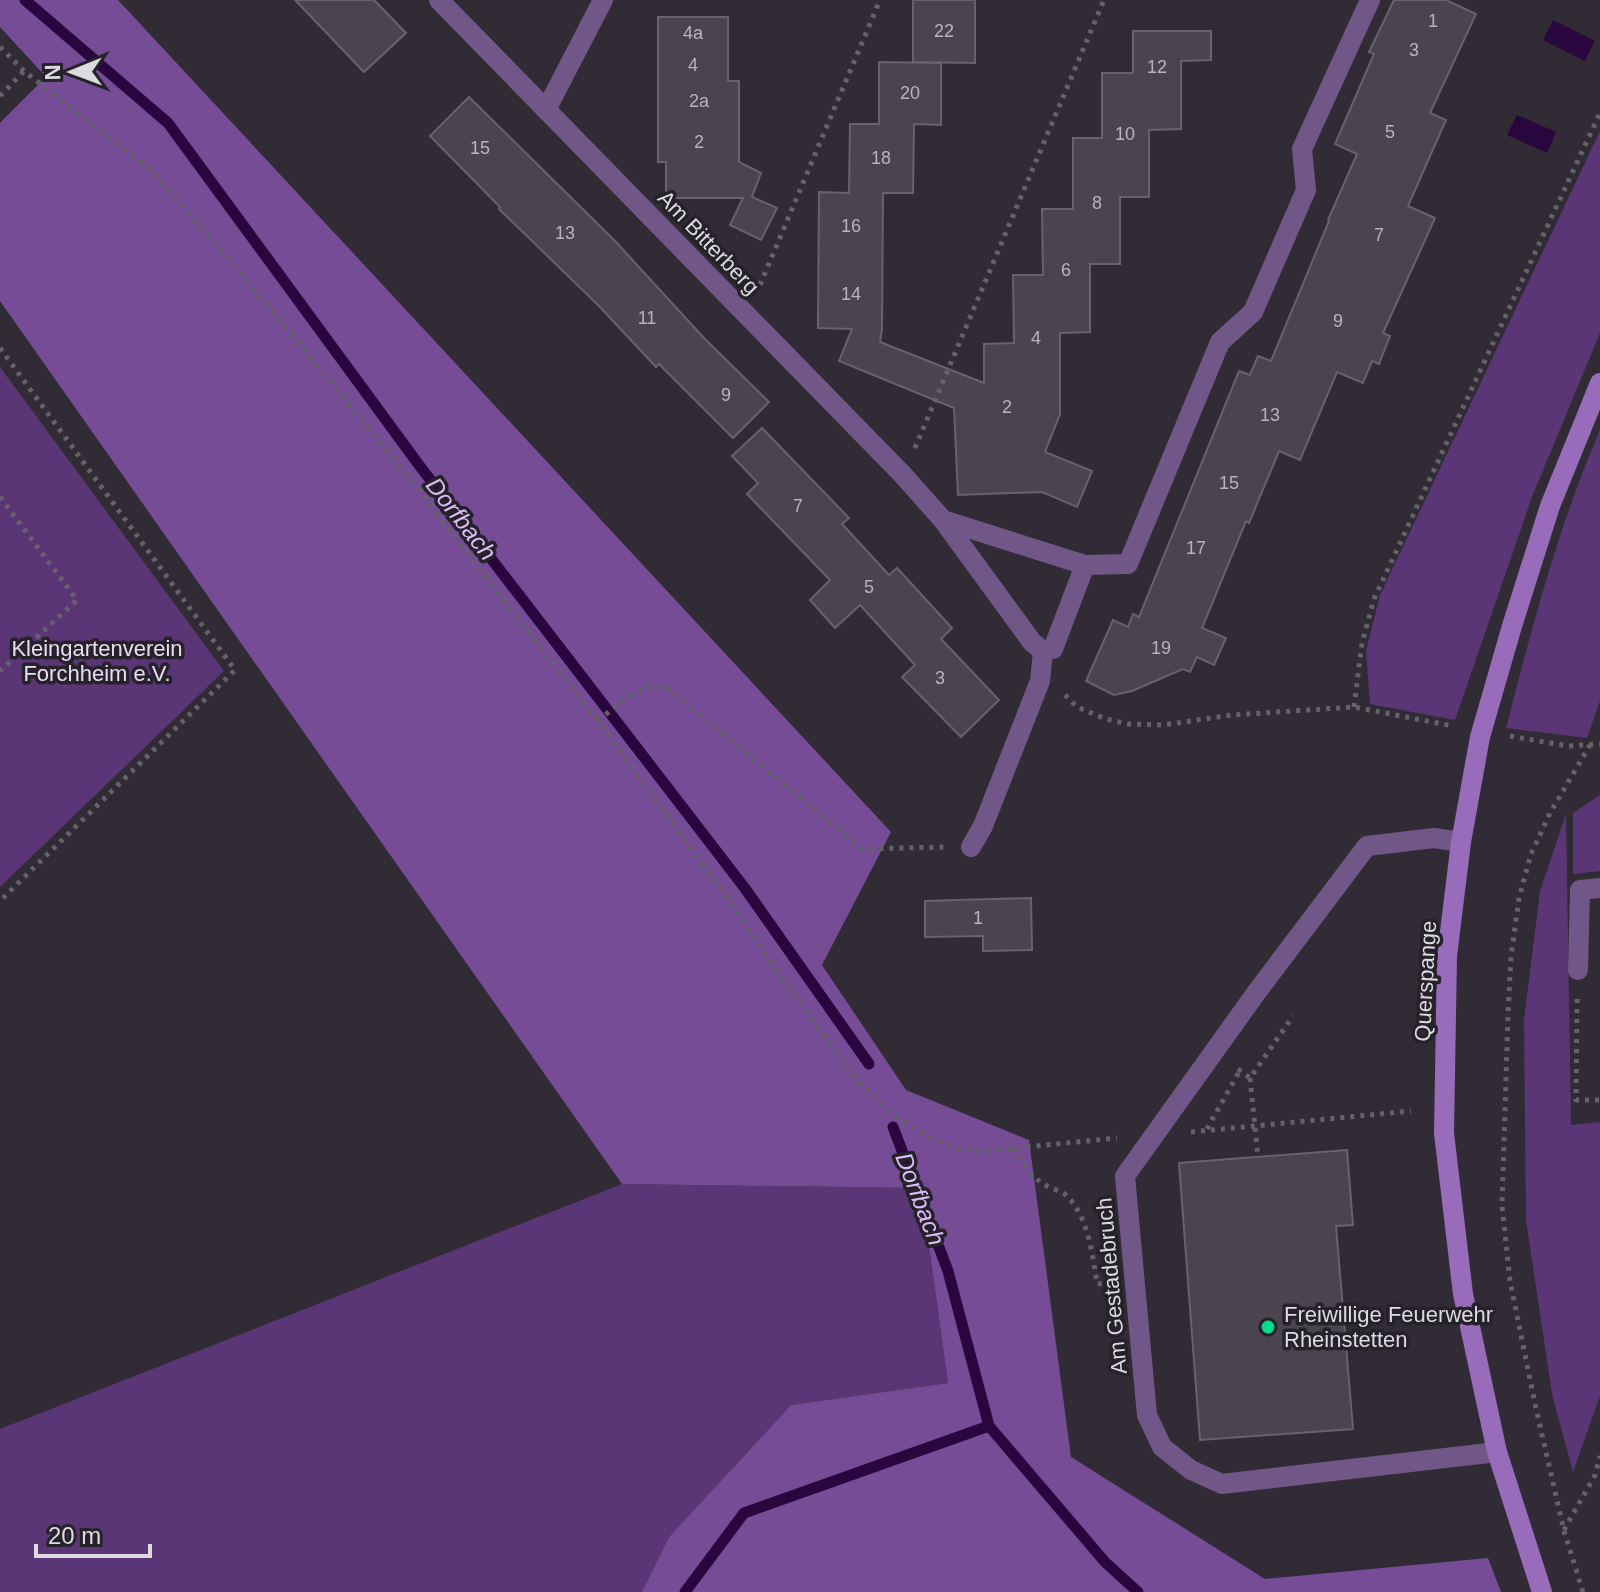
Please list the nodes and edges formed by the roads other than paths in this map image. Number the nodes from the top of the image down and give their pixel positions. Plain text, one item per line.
1 (439, 0) edge
2 (603, 0) edge
3 (1370, 0) edge
4 (546, 110) junction
5 (1600, 383) edge
6 (943, 520) junction
7 (1085, 565) junction
8 (1043, 651) junction
9 (1461, 842) junction
10 (971, 847) road end
11 (1600, 888) edge
12 (1578, 970) road end
13 (1497, 1452) junction
14 (1542, 1592) edge

1 - 4 street, Am Bitterberg
2 - 4 street
3 - 7 street
4 - 6 street, Am Bitterberg
5 - 9 main road, Querspange
6 - 7 street
6 - 8 street, Am Bitterberg
7 - 8 street
8 - 10 street
9 - 13 main road, Querspange
9 - 13 street, Am Gestadebruch
11 - 12 street
13 - 14 main road, Querspange

